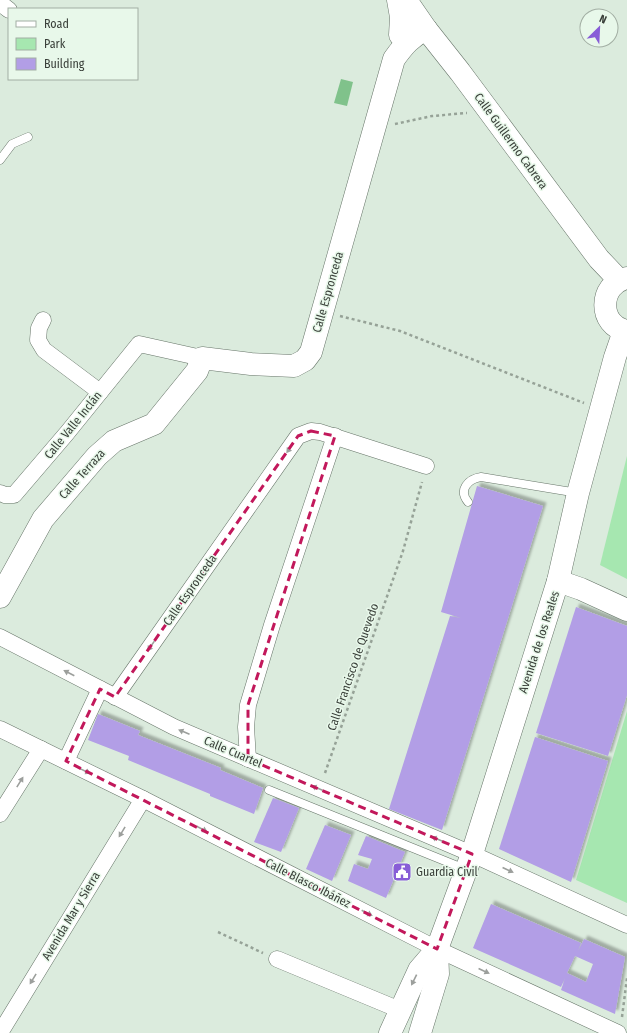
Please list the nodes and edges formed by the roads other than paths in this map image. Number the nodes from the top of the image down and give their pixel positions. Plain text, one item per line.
1 (398, 0) edge
2 (0, 3) edge
3 (8, 9) edge
4 (416, 14) edge
5 (400, 35) junction
6 (443, 50) junction
7 (394, 59) junction
8 (28, 137) dead end
9 (0, 160) edge
10 (623, 279) edge
11 (43, 320) dead end
12 (626, 331) edge
13 (139, 344) joint
14 (202, 358) junction
15 (100, 392) junction
16 (335, 436) junction
17 (426, 466) road end
18 (0, 493) edge
19 (578, 493) junction
20 (468, 502) dead end
21 (558, 581) junction
22 (0, 597) edge
23 (627, 610) edge
24 (0, 637) edge
25 (100, 689) junction
26 (115, 697) junction
27 (0, 729) edge
28 (41, 749) junction
29 (248, 759) junction
30 (66, 761) junction
31 (269, 790) dead end
32 (143, 799) junction
33 (0, 814) edge
34 (469, 862) junction
35 (627, 925) edge
36 (437, 949) junction
37 (277, 959) road end
38 (400, 1010) junction
39 (0, 1032) edge
40 (390, 1033) edge
41 (420, 1033) edge
42 (618, 1033) edge

1 - 5 street
2 - 3 street
4 - 5 street
4 - 6 street, Calle Guillermo Cabrera
4 - 7 street
5 - 7 street, Calle Espronceda
6 - 7 street
6 - 10 street, Calle Guillermo Cabrera
7 - 14 street, Calle Espronceda
8 - 9 lane
10 - 12 street
11 - 15 street
12 - 19 street, Avenida de los Reales
13 - 14 street, Calle Espronceda
13 - 15 street, Calle Valle Inclán
14 - 22 street, Calle Terraza
15 - 18 street, Calle Valle Inclán
16 - 17 street, Calle Espronceda
16 -> 26 street, Calle Espronceda
16 - 29 street
19 - 20 lane
19 - 21 street, Avenida de los Reales
21 - 23 street
21 - 34 street, Avenida de los Reales
25 -> 24 street, Calle Cuartel
25 - 26 street, Calle Cuartel
25 - 30 street
29 -> 26 street, Calle Cuartel
27 - 28 street, Calle Blasco Ibáñez
28 - 30 street, Calle Blasco Ibáñez
33 -> 28 street
34 -> 29 street, Calle Cuartel
30 -> 32 street, Calle Blasco Ibáñez
31 - 34 lane
32 -> 36 street, Calle Blasco Ibáñez
32 -> 39 street, Avenida Mar y Sierra
34 -> 35 street, Calle Cuartel
34 - 36 street, Avenida de los Reales
36 -> 38 street, Avenida de los Reales
36 - 41 street, Avenida de los Reales
36 -> 42 street, Calle Blasco Ibáñez
37 - 38 street
38 - 40 street, Avenida de los Reales

